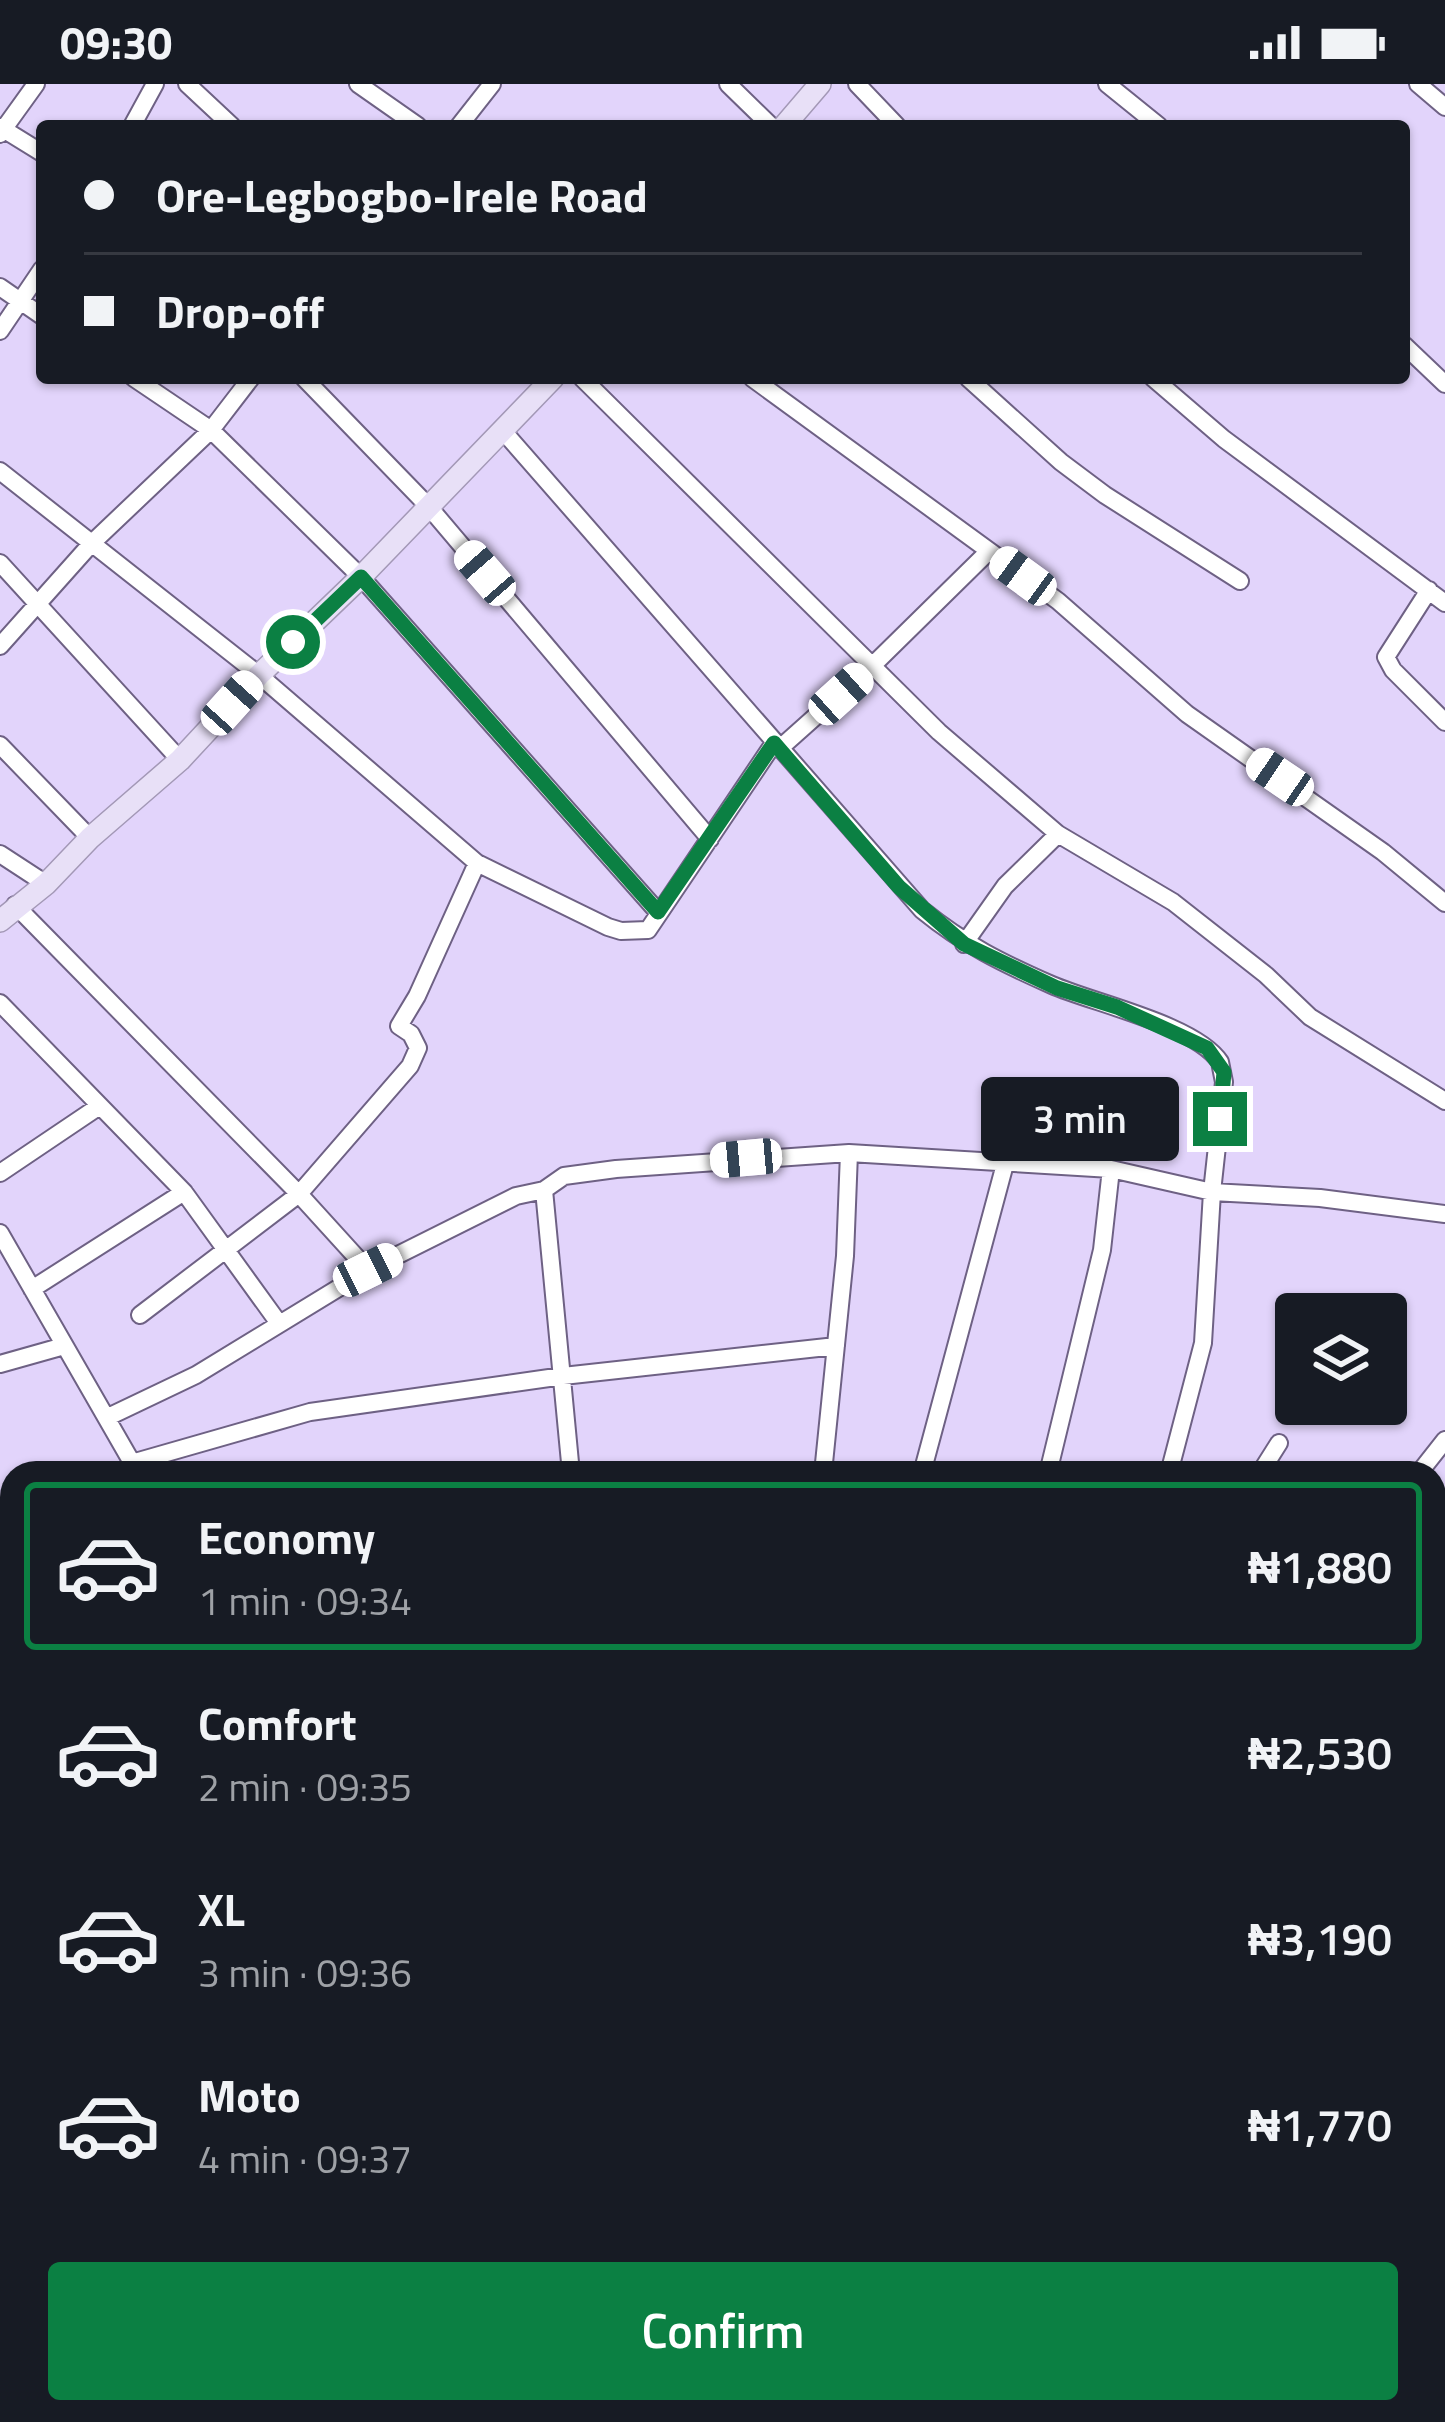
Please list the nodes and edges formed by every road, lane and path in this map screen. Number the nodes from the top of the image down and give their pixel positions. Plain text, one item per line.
1 (36, 84) edge
2 (155, 84) edge
3 (187, 84) edge
4 (358, 84) edge
5 (492, 84) edge
6 (728, 84) edge
7 (820, 84) edge
8 (857, 84) edge
9 (1107, 84) edge
10 (1418, 84) edge
11 (1445, 107) edge
12 (135, 120) edge
13 (226, 120) edge
14 (409, 120) edge
15 (464, 120) edge
16 (765, 120) edge
17 (789, 120) edge
18 (891, 120) edge
19 (1152, 120) edge
20 (1, 130) edge
21 (36, 150) edge
22 (36, 278) edge
23 (0, 287) edge
24 (20, 301) junction
25 (36, 312) edge
26 (0, 331) edge
27 (1410, 351) edge
28 (1445, 383) edge
29 (143, 384) edge
30 (246, 384) edge
31 (310, 384) edge
32 (548, 384) edge
33 (588, 384) edge
34 (760, 384) edge
35 (975, 384) edge
36 (1160, 384) edge
37 (211, 430) junction
38 (504, 432) junction
39 (0, 472) edge
40 (429, 507) junction
41 (91, 544) junction
42 (988, 551) junction
43 (0, 563) edge
44 (361, 577) junction
45 (1240, 581) dead end
46 (1429, 590) junction
47 (39, 603) junction
48 (1445, 603) edge
49 (0, 646) edge
50 (872, 666) junction
51 (259, 675) junction
52 (1445, 722) edge
53 (0, 746) edge
54 (777, 746) junction
55 (180, 760) junction
56 (1058, 834) junction
57 (90, 838) junction
58 (710, 839) junction
59 (0, 854) edge
60 (477, 863) junction
61 (46, 884) junction
62 (1445, 903) edge
63 (658, 912) junction
64 (8, 913) edge
65 (964, 944) junction
66 (0, 1003) edge
67 (1445, 1101) edge
68 (98, 1107) junction
69 (849, 1153) junction
70 (1005, 1164) junction
71 (1112, 1169) junction
72 (0, 1173) edge
73 (544, 1190) junction
74 (184, 1192) junction
75 (1212, 1192) junction
76 (299, 1194) junction
77 (1445, 1214) edge
78 (0, 1233) edge
79 (226, 1247) junction
80 (368, 1270) junction
81 (32, 1289) junction
82 (140, 1315) dead end
83 (278, 1322) junction
84 (64, 1346) junction
85 (836, 1346) junction
86 (0, 1364) edge
87 (563, 1376) junction
88 (108, 1417) junction
89 (1279, 1443) dead end
90 (134, 1461) edge
91 (156, 1461) edge
92 (570, 1461) edge
93 (824, 1461) edge
94 (925, 1461) edge
95 (1051, 1461) edge
96 (1172, 1461) edge
97 (1268, 1461) edge

1 - 20 street
2 - 12 street
3 - 13 street
4 - 14 street
5 - 15 street
6 - 16 street
7 - 17 main road
8 - 18 street
9 - 19 street
10 - 11 street
20 - 21 street
22 - 24 street
23 - 24 street
24 - 25 street
24 - 26 street
27 - 28 street
29 - 37 street
30 - 37 street
31 - 40 street
32 - 38 main road
33 - 50 street
34 - 42 street
35 - 45 street
36 - 46 street
37 - 41 street
37 - 44 street
38 - 40 main road
38 - 54 street
39 - 41 street
40 - 44 main road
40 - 58 street
41 - 47 street
41 - 51 street
42 - 50 street
42 - 62 street
43 - 47 street
44 - 51 main road
44 - 63 street
46 - 48 street
46 - 52 street
47 - 49 street
47 - 55 street
50 - 54 street
50 - 56 street
51 - 55 main road
51 - 60 street
53 - 57 street
54 - 58 street
54 - 65 street
55 - 57 main road
56 - 65 street
56 - 67 street
57 - 61 main road
58 - 63 street
59 - 61 street
60 - 63 street
60 - 76 street
61 - 64 main road
64 - 76 street
65 - 75 street
66 - 68 street
68 - 72 street
68 - 74 street
69 - 70 street
69 - 73 street
69 - 85 street
70 - 71 street
70 - 94 street
71 - 75 street
71 - 95 street
73 - 80 street
73 - 87 street
74 - 79 street
74 - 81 street
75 - 77 street
75 - 96 street
76 - 79 street
76 - 80 street
78 - 81 street
79 - 82 street
79 - 83 street
80 - 83 street
81 - 84 street
83 - 88 street
84 - 86 street
84 - 88 street
85 - 87 street
85 - 93 street
87 - 91 street
87 - 92 street
88 - 90 street
89 - 97 street

